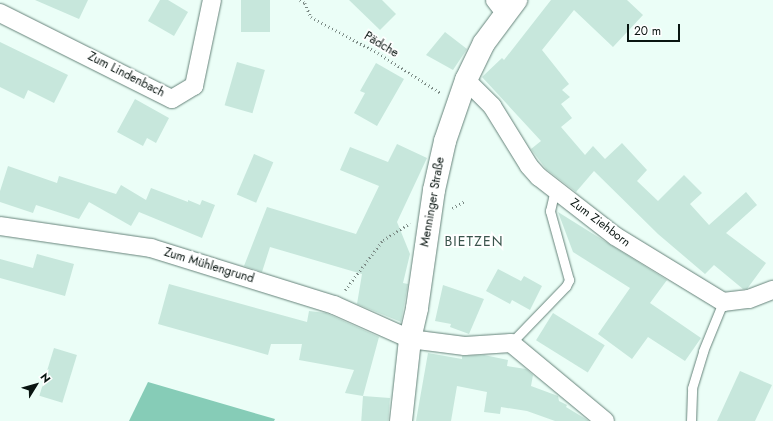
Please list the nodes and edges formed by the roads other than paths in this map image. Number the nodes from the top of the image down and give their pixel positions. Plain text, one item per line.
1 (212, 0) edge
2 (505, 4) edge
3 (0, 13) edge
4 (466, 80) junction
5 (555, 189) junction
6 (0, 226) edge
7 (773, 290) edge
8 (723, 302) junction
9 (410, 339) junction
10 (511, 343) junction
11 (401, 421) edge
12 (605, 421) edge
13 (692, 421) edge

1 - 3 street, Zum Lindenbach
2 - 4 street, Menninger Straße
4 - 5 street, Zum Ziehborn
4 - 9 street, Menninger Straße
5 - 8 street, Zum Ziehborn
5 - 10 lane
6 - 9 street, Zum Mühlengrund
7 - 8 street
8 - 13 lane
9 - 10 street, Zum Mühlengrund
9 - 11 street, Menninger Straße
10 - 12 street

